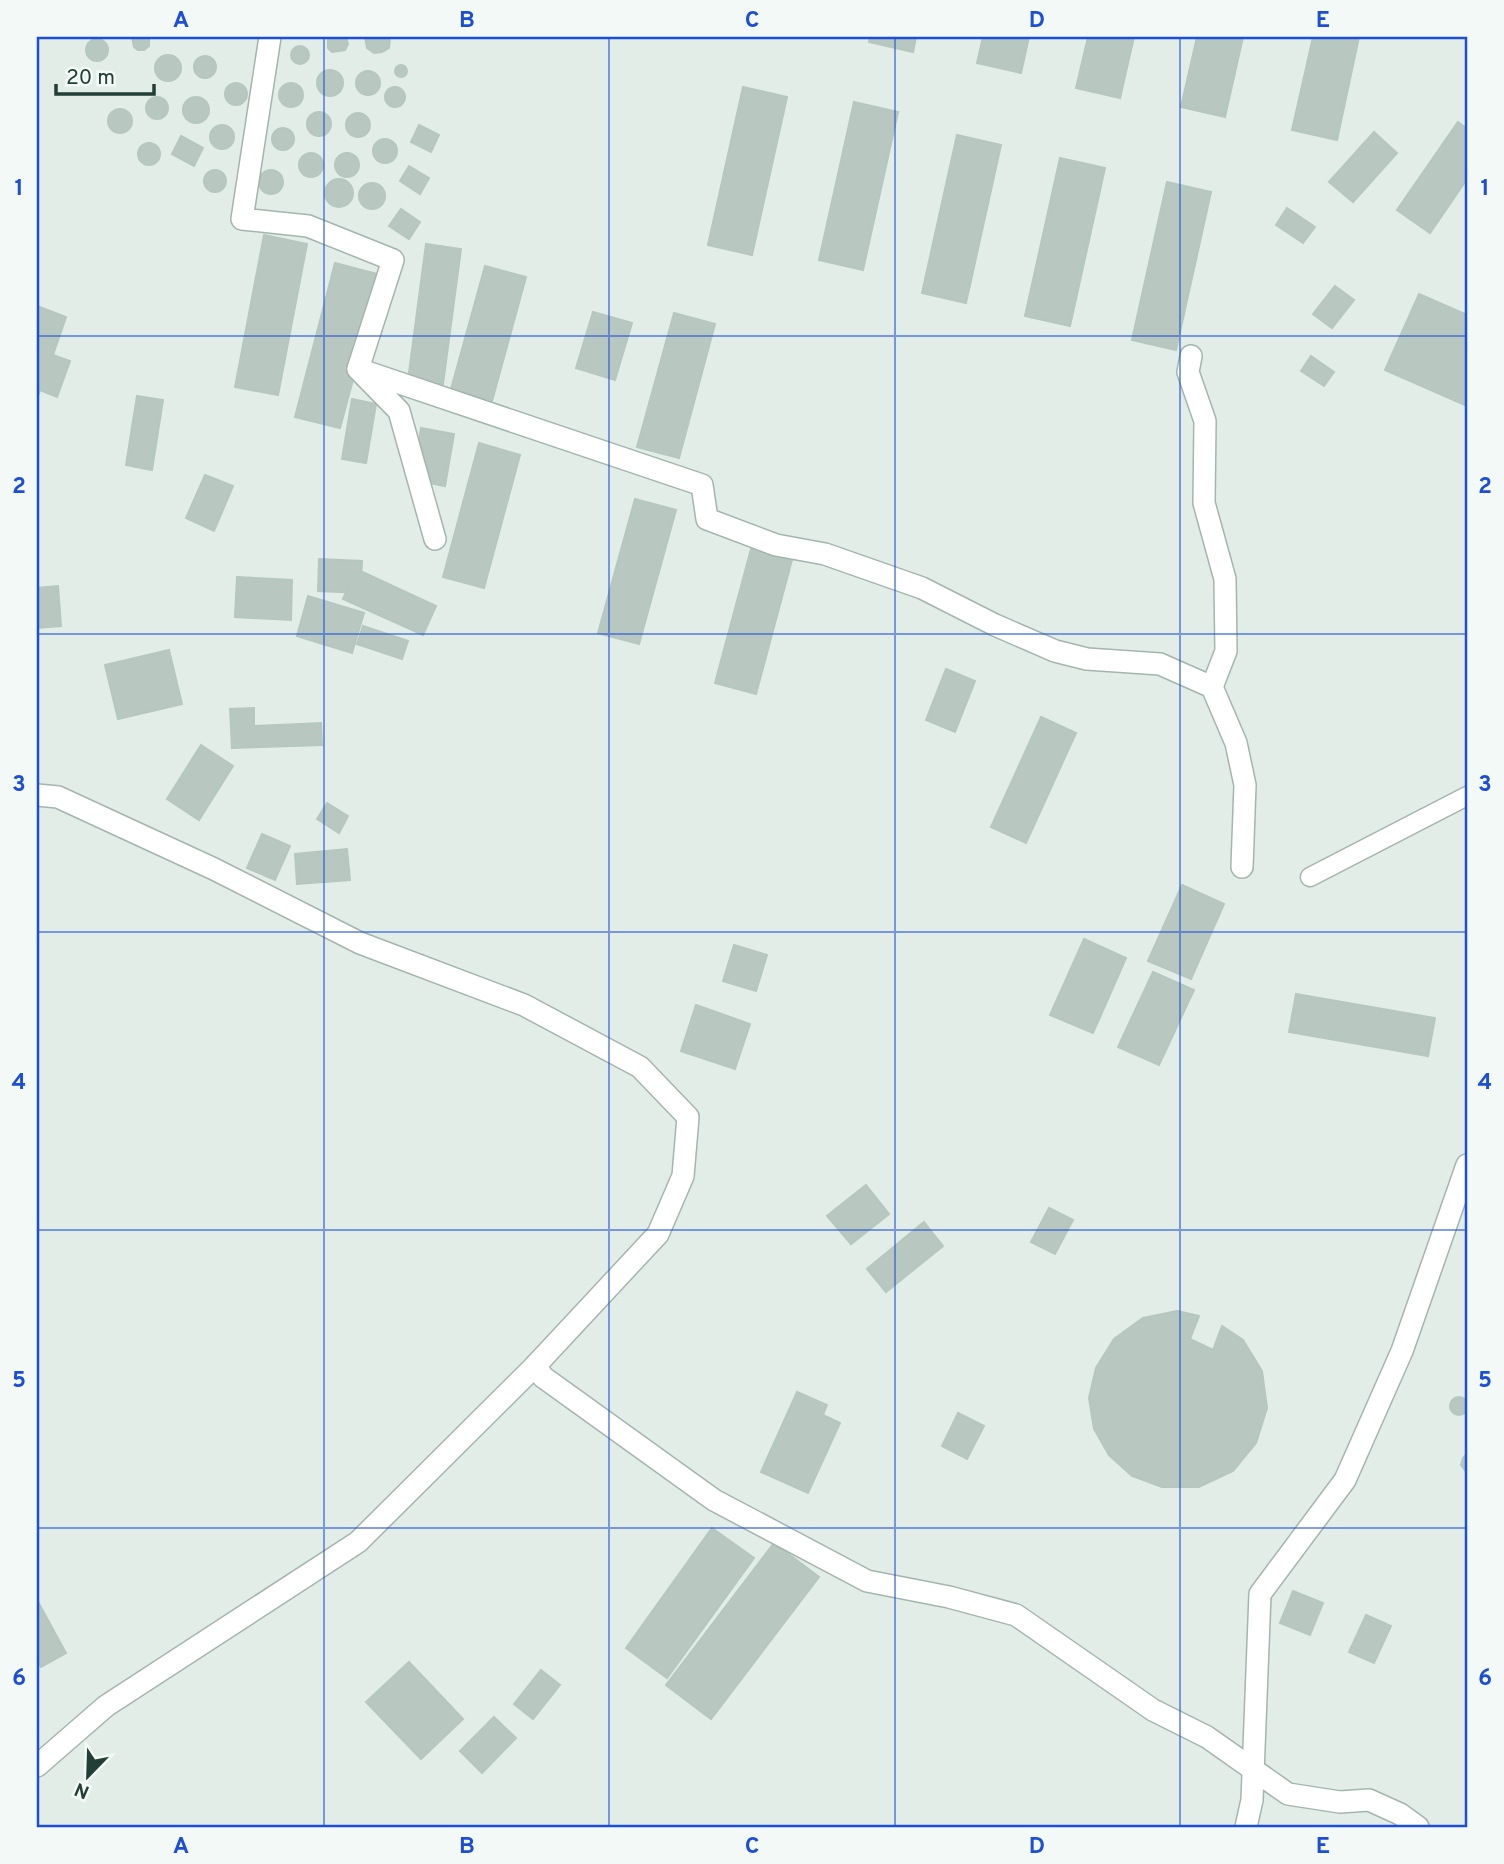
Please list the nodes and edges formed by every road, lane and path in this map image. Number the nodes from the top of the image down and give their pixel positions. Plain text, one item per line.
1 (270, 37) edge
2 (1191, 356) dead end
3 (358, 369) junction
4 (435, 539) dead end
5 (1212, 687) junction
6 (37, 795) edge
7 (1467, 796) edge
8 (1242, 867) dead end
9 (1310, 877) dead end
10 (1467, 1165) edge
11 (535, 1366) junction
12 (37, 1766) edge
13 (1253, 1771) junction
14 (1246, 1827) edge
15 (1418, 1827) edge

1 - 3 street
2 - 5 street
3 - 4 street
3 - 5 street
5 - 8 street
6 - 11 street
7 - 9 lane
10 - 13 street
11 - 12 street
11 - 13 street
13 - 14 street
13 - 15 street

